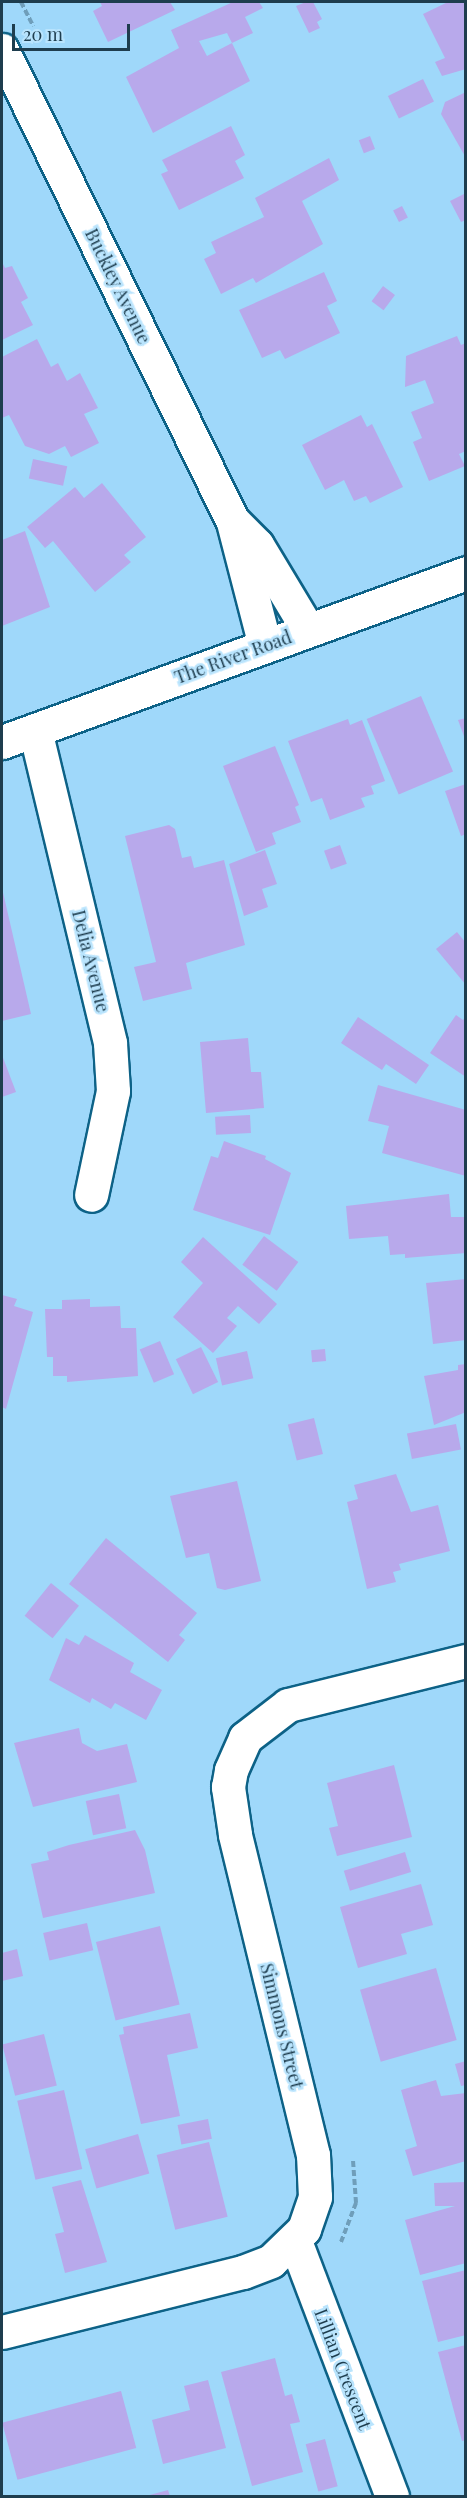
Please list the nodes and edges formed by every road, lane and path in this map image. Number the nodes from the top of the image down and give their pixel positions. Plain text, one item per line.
1 (2, 50) edge
2 (234, 522) junction
3 (465, 573) edge
4 (308, 630) junction
5 (265, 646) junction
6 (35, 730) junction
7 (2, 742) edge
8 (91, 1195) dead end
9 (465, 1661) edge
10 (295, 2241) junction
11 (2, 2332) edge
12 (392, 2496) edge

1 - 2 street, Buckley Avenue
2 - 4 street, Buckley Avenue
2 - 5 street, Buckley Avenue
3 - 4 street, The River Road
4 - 5 street, The River Road
5 - 6 street, The River Road
6 - 7 street, The River Road
6 - 8 street, Delia Avenue
9 - 10 street, Simmons Street
10 - 11 street, Simmons Street
10 - 12 street, Lillian Crescent

